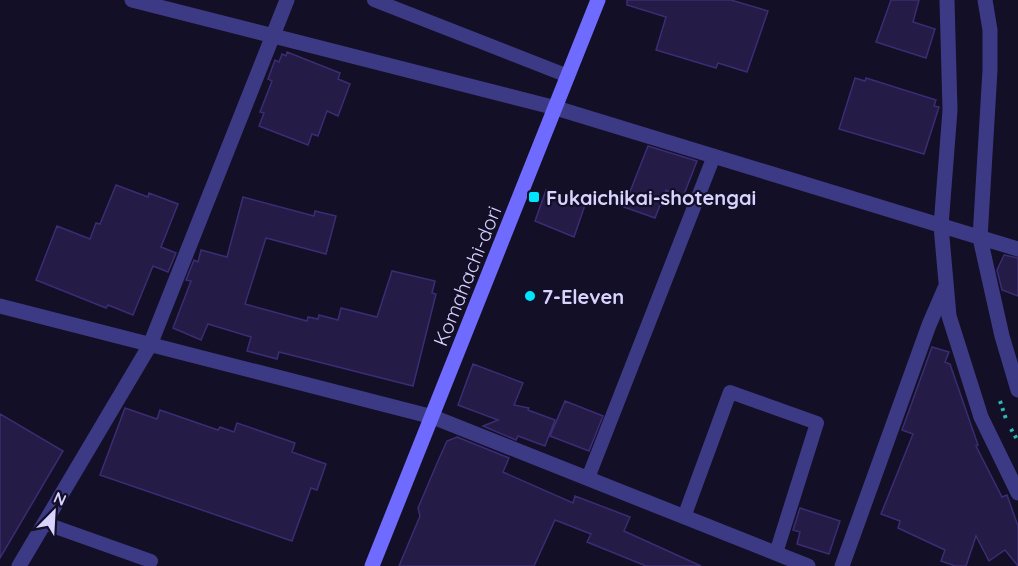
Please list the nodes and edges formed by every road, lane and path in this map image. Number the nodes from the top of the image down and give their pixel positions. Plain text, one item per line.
1 (132, 0) edge
2 (287, 0) edge
3 (374, 0) edge
4 (598, 0) edge
5 (947, 0) edge
6 (985, 0) edge
7 (273, 36) junction
8 (568, 76) junction
9 (556, 108) junction
10 (714, 156) junction
11 (941, 226) junction
12 (980, 238) junction
13 (1018, 249) edge
14 (945, 288) junction
15 (0, 306) edge
16 (150, 345) junction
17 (1018, 390) edge
18 (433, 417) junction
19 (588, 478) junction
20 (1018, 493) edge
21 (684, 516) junction
22 (44, 523) junction
23 (776, 553) junction
24 (151, 561) dead end
25 (19, 566) edge
26 (372, 566) edge
27 (808, 566) edge
28 (842, 566) edge

1 - 7 street
2 - 7 street
3 - 8 lane
4 - 8 street, Komahachi-dori
5 - 11 street
6 - 12 street
7 - 9 street
7 - 16 street
8 - 9 street, Komahachi-dori
9 - 10 street
9 - 18 street, Komahachi-dori
10 - 11 street
10 - 19 lane
11 - 12 street
11 - 14 street
12 - 13 street
12 - 17 street
14 - 20 street
14 - 28 street
15 - 16 street
16 - 18 street
16 - 22 street
18 - 19 street
18 - 26 street, Komahachi-dori
19 - 21 street
21 - 23 street
21 - 23 lane
22 - 24 lane
22 - 25 street
23 - 27 street

